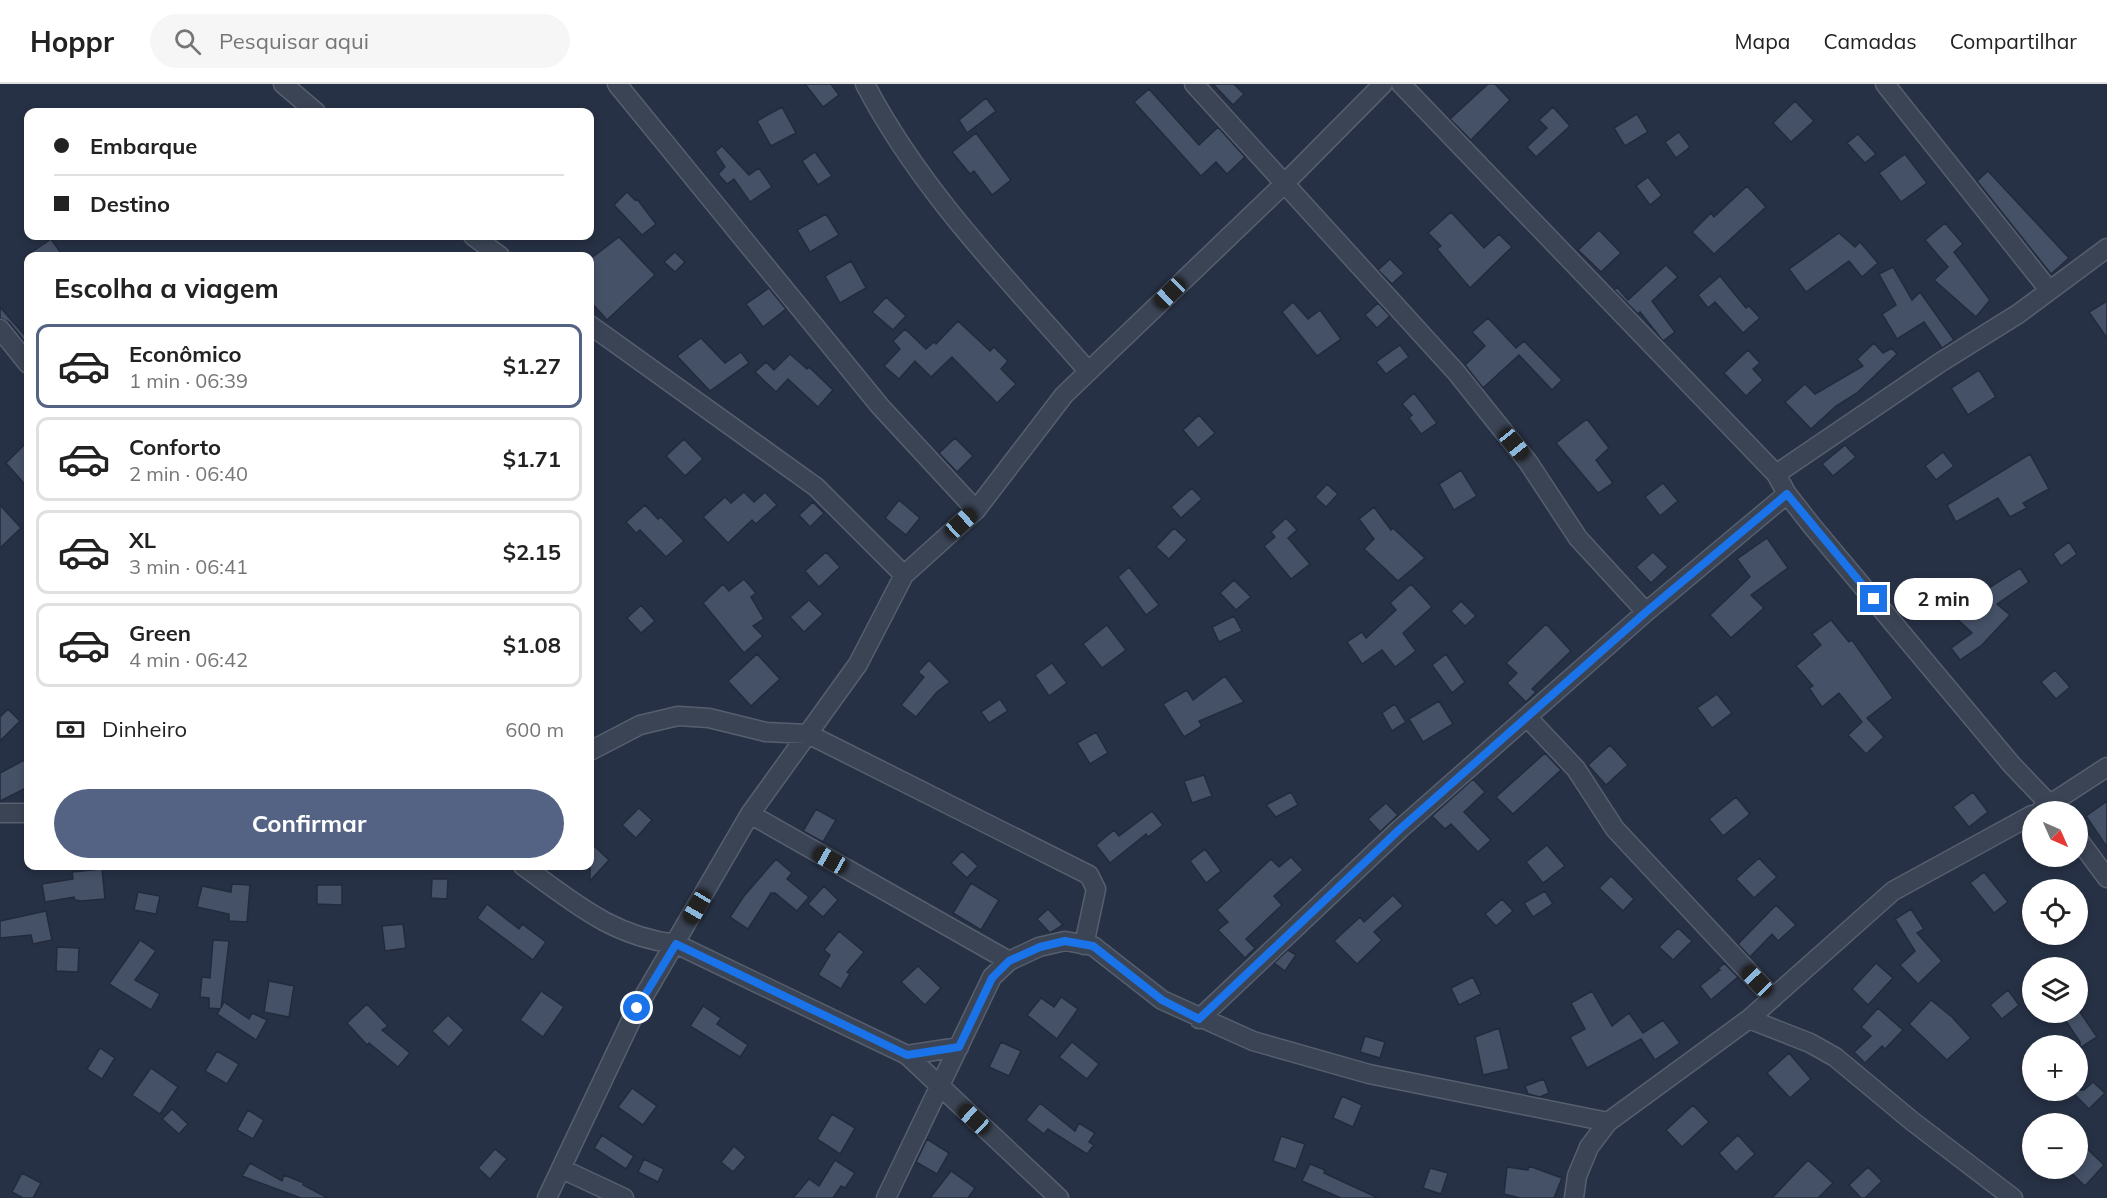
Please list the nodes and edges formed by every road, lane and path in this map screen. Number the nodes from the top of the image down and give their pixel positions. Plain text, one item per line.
1 (283, 84) edge
2 (617, 84) edge
3 (865, 84) edge
4 (1194, 84) edge
5 (1383, 84) edge
6 (1401, 84) edge
7 (1885, 84) edge
8 (311, 108) edge
9 (1284, 184) junction
10 (478, 240) edge
11 (2107, 248) edge
12 (495, 252) edge
13 (2049, 290) junction
14 (594, 327) edge
15 (0, 329) edge
16 (24, 359) edge
17 (1088, 371) junction
18 (1776, 474) junction
19 (1787, 494) junction
20 (976, 510) junction
21 (904, 575) junction
22 (1646, 612) junction
23 (1527, 717) junction
24 (808, 734) junction
25 (594, 749) edge
26 (2107, 767) edge
27 (2042, 801) edge
28 (2060, 801) edge
29 (0, 813) edge
30 (24, 813) edge
31 (750, 814) junction
32 (2022, 820) edge
33 (2088, 852) edge
34 (529, 870) edge
35 (2107, 878) edge
36 (676, 944) junction
37 (1084, 945) junction
38 (1009, 961) junction
39 (1773, 998) junction
40 (1749, 1018) junction
41 (1199, 1019) junction
42 (959, 1047) junction
43 (907, 1055) junction
44 (940, 1088) junction
45 (1608, 1122) junction
46 (562, 1169) junction
47 (547, 1198) edge
48 (624, 1198) edge
49 (886, 1198) edge
50 (1059, 1198) edge
51 (1574, 1198) edge
52 (2013, 1198) edge

1 - 8 street
2 - 20 street
3 - 17 street
4 - 9 street
5 - 9 street
6 - 18 street
7 - 13 street
9 - 17 street
9 - 22 street
10 - 12 street
11 - 13 street
13 - 18 street
14 - 21 street
15 - 16 street
17 - 20 street
18 - 19 street
19 - 22 street
19 - 27 street
20 - 21 street
21 - 24 street
22 - 23 street
23 - 39 street
23 - 41 street
24 - 25 street
24 - 31 street
24 - 37 street
26 - 28 street
29 - 30 street
31 - 36 street
31 - 38 street
32 - 39 street
33 - 35 street
34 - 36 street
36 - 43 street
36 - 46 street
37 - 38 street
37 - 41 street
38 - 42 street
39 - 40 street
40 - 45 street
40 - 52 street
41 - 45 street
42 - 43 street
42 - 44 street
43 - 44 street
44 - 49 street
44 - 50 street
45 - 51 street
46 - 47 street
46 - 48 street

